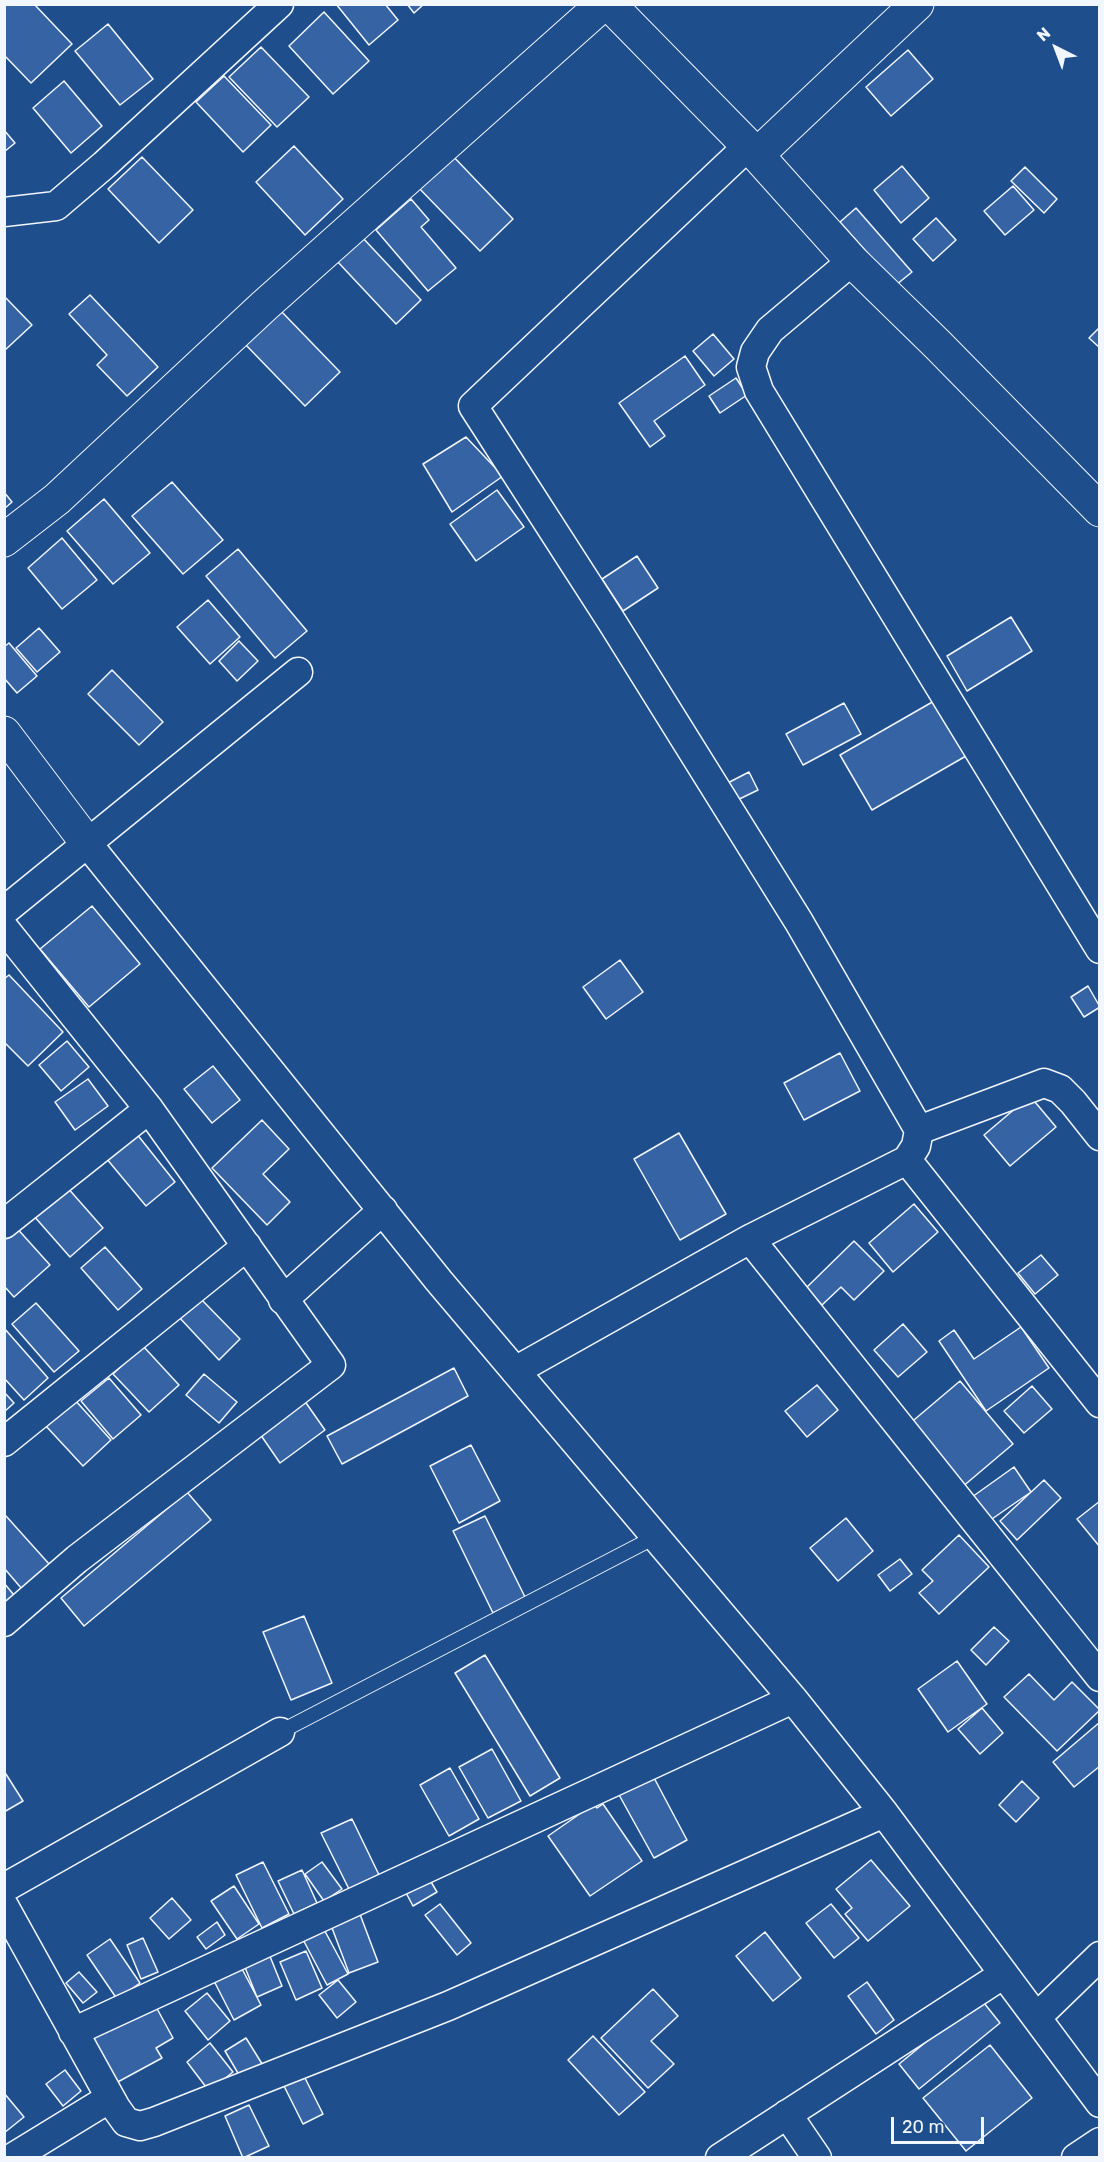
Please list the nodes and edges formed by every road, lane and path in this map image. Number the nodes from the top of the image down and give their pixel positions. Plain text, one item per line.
1 (279, 4) edge
2 (603, 4) edge
3 (609, 4) edge
4 (917, 4) edge
5 (753, 150) junction
6 (4, 212) edge
7 (852, 261) junction
8 (1100, 510) edge
9 (4, 540) edge
10 (298, 672) dead end
11 (4, 733) edge
12 (87, 843) junction
13 (4, 911) edge
14 (4, 928) edge
15 (1100, 949) edge
16 (149, 1109) junction
17 (918, 1130) junction
18 (1100, 1136) edge
19 (907, 1160) junction
20 (383, 1210) junction
21 (4, 1224) edge
22 (750, 1239) junction
23 (247, 1246) junction
24 (284, 1300) junction
25 (514, 1371) junction
26 (1100, 1403) edge
27 (4, 1442) edge
28 (655, 1537) junction
29 (4, 1622) edge
30 (1100, 1677) edge
31 (793, 1699) junction
32 (280, 1732) joint
33 (884, 1813) junction
34 (4, 1888) edge
35 (4, 1906) edge
36 (1100, 1956) edge
37 (1004, 1974) junction
38 (1037, 2017) junction
39 (73, 2032) junction
40 (110, 2098) junction
41 (1100, 2103) edge
42 (787, 2114) junction
43 (1100, 2142) edge
44 (12, 2157) edge
45 (720, 2157) edge
46 (817, 2157) edge
47 (1076, 2157) edge

1 - 6 street
2 - 9 street
3 - 5 street
4 - 5 street
5 - 7 street
5 - 17 street
7 - 8 street
7 - 15 street
10 - 12 street
11 - 12 street
12 - 13 street
12 - 20 street
14 - 16 street
16 - 21 street
16 - 23 street
17 - 18 street
17 - 19 street
19 - 22 street
19 - 26 street
20 - 24 street
20 - 25 street
22 - 25 street
22 - 30 street
23 - 24 street
23 - 27 street
24 - 29 street
25 - 28 street
28 - 31 street
28 - 32 lane
31 - 33 street
31 - 39 street
32 - 34 street
33 - 37 street
33 - 40 street
35 - 39 street
36 - 38 street
37 - 38 street
37 - 42 street
38 - 41 street
39 - 40 street
40 - 44 street
42 - 45 street
42 - 46 street
43 - 47 street

